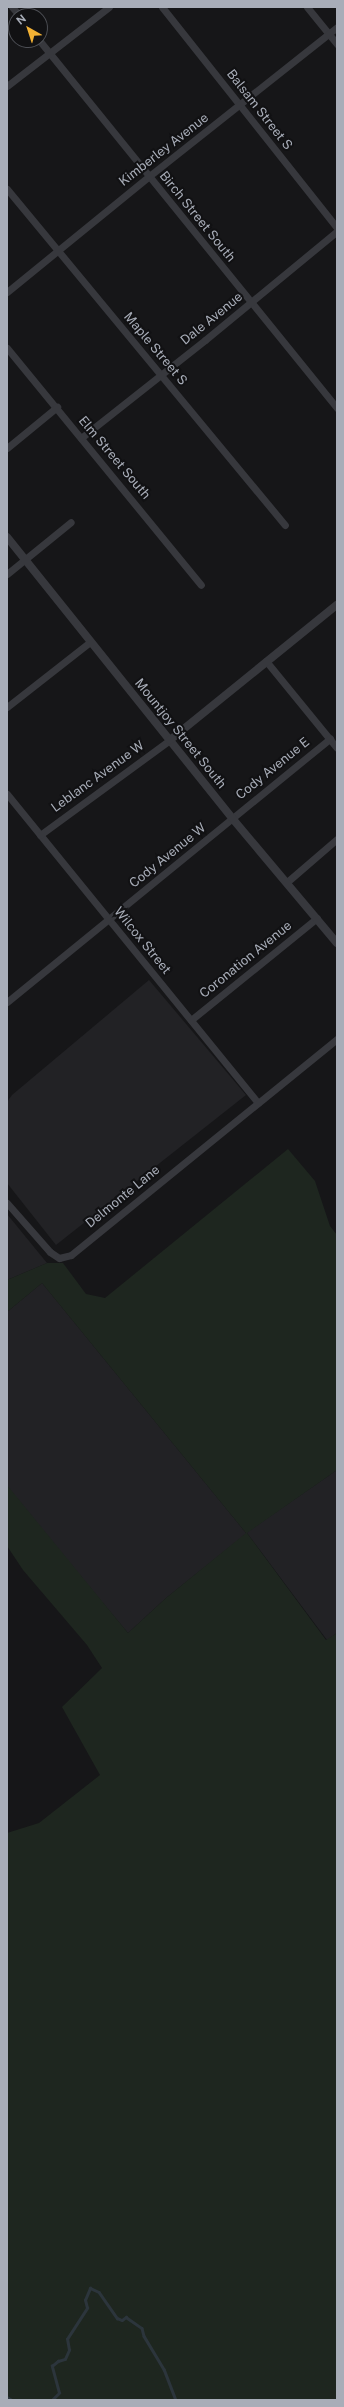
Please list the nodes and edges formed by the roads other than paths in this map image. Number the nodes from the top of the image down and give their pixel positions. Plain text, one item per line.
1 (109, 7) edge
2 (162, 7) edge
3 (307, 7) edge
4 (337, 28) edge
5 (329, 34) junction
6 (337, 44) edge
7 (45, 48) edge
8 (50, 54) junction
9 (7, 86) edge
10 (240, 106) junction
11 (148, 176) junction
12 (7, 189) edge
13 (337, 230) edge
14 (57, 251) junction
15 (7, 292) edge
16 (251, 303) junction
17 (7, 348) edge
18 (160, 374) junction
19 (57, 407) junction
20 (337, 408) edge
21 (81, 438) junction
22 (7, 448) edge
23 (71, 522) dead end
24 (284, 525) dead end
25 (7, 537) edge
26 (25, 560) junction
27 (7, 574) edge
28 (202, 585) dead end
29 (337, 605) edge
30 (90, 642) junction
31 (266, 661) junction
32 (7, 707) edge
33 (330, 739) junction
34 (170, 740) junction
35 (337, 748) edge
36 (7, 794) edge
37 (232, 818) junction
38 (40, 835) junction
39 (337, 839) edge
40 (287, 882) junction
41 (317, 918) junction
42 (109, 919) junction
43 (337, 943) edge
44 (7, 1002) edge
45 (191, 1020) junction
46 (337, 1039) edge
47 (258, 1103) junction
48 (7, 1204) edge

1 - 8 street
2 - 10 street, Balsam Street S
3 - 5 street
4 - 5 street, Kimberley Avenue
5 - 6 street
5 - 10 street, Kimberley Avenue
7 - 8 street, Birch Street South
8 - 9 street
8 - 11 street, Birch Street South
10 - 11 street, Kimberley Avenue
10 - 13 street, Balsam Street S
11 - 14 street, Kimberley Avenue
11 - 16 street, Birch Street South
12 - 14 street, Maple Street S
13 - 16 street, Dale Avenue
14 - 15 street, Kimberley Avenue
14 - 18 street, Maple Street S
16 - 18 street, Dale Avenue
16 - 20 street, Birch Street South
17 - 19 street, Elm Street South
18 - 21 street, Dale Avenue
18 - 24 street, Maple Street S
19 - 21 street, Elm Street South
19 - 22 street
21 - 28 street, Elm Street South
23 - 26 street
25 - 26 street, Mountjoy Street South
26 - 27 street
26 - 30 street, Mountjoy Street South
29 - 31 street
30 - 32 street
30 - 34 street, Mountjoy Street South
31 - 33 street
31 - 34 street
33 - 35 street
33 - 37 street, Cody Avenue E
34 - 37 street, Mountjoy Street South
34 - 38 street, Leblanc Avenue W
36 - 38 street, Wilcox Street
37 - 40 street, Mountjoy Street South
37 - 42 street, Cody Avenue W
38 - 42 street, Wilcox Street
39 - 40 street
40 - 41 street, Mountjoy Street South
41 - 43 street, Mountjoy Street South
41 - 45 street, Coronation Avenue
42 - 44 street, Cody Avenue W
42 - 45 street, Wilcox Street
45 - 47 street, Wilcox Street
46 - 47 street, Delmonte Lane
47 - 48 street, Delmonte Lane

